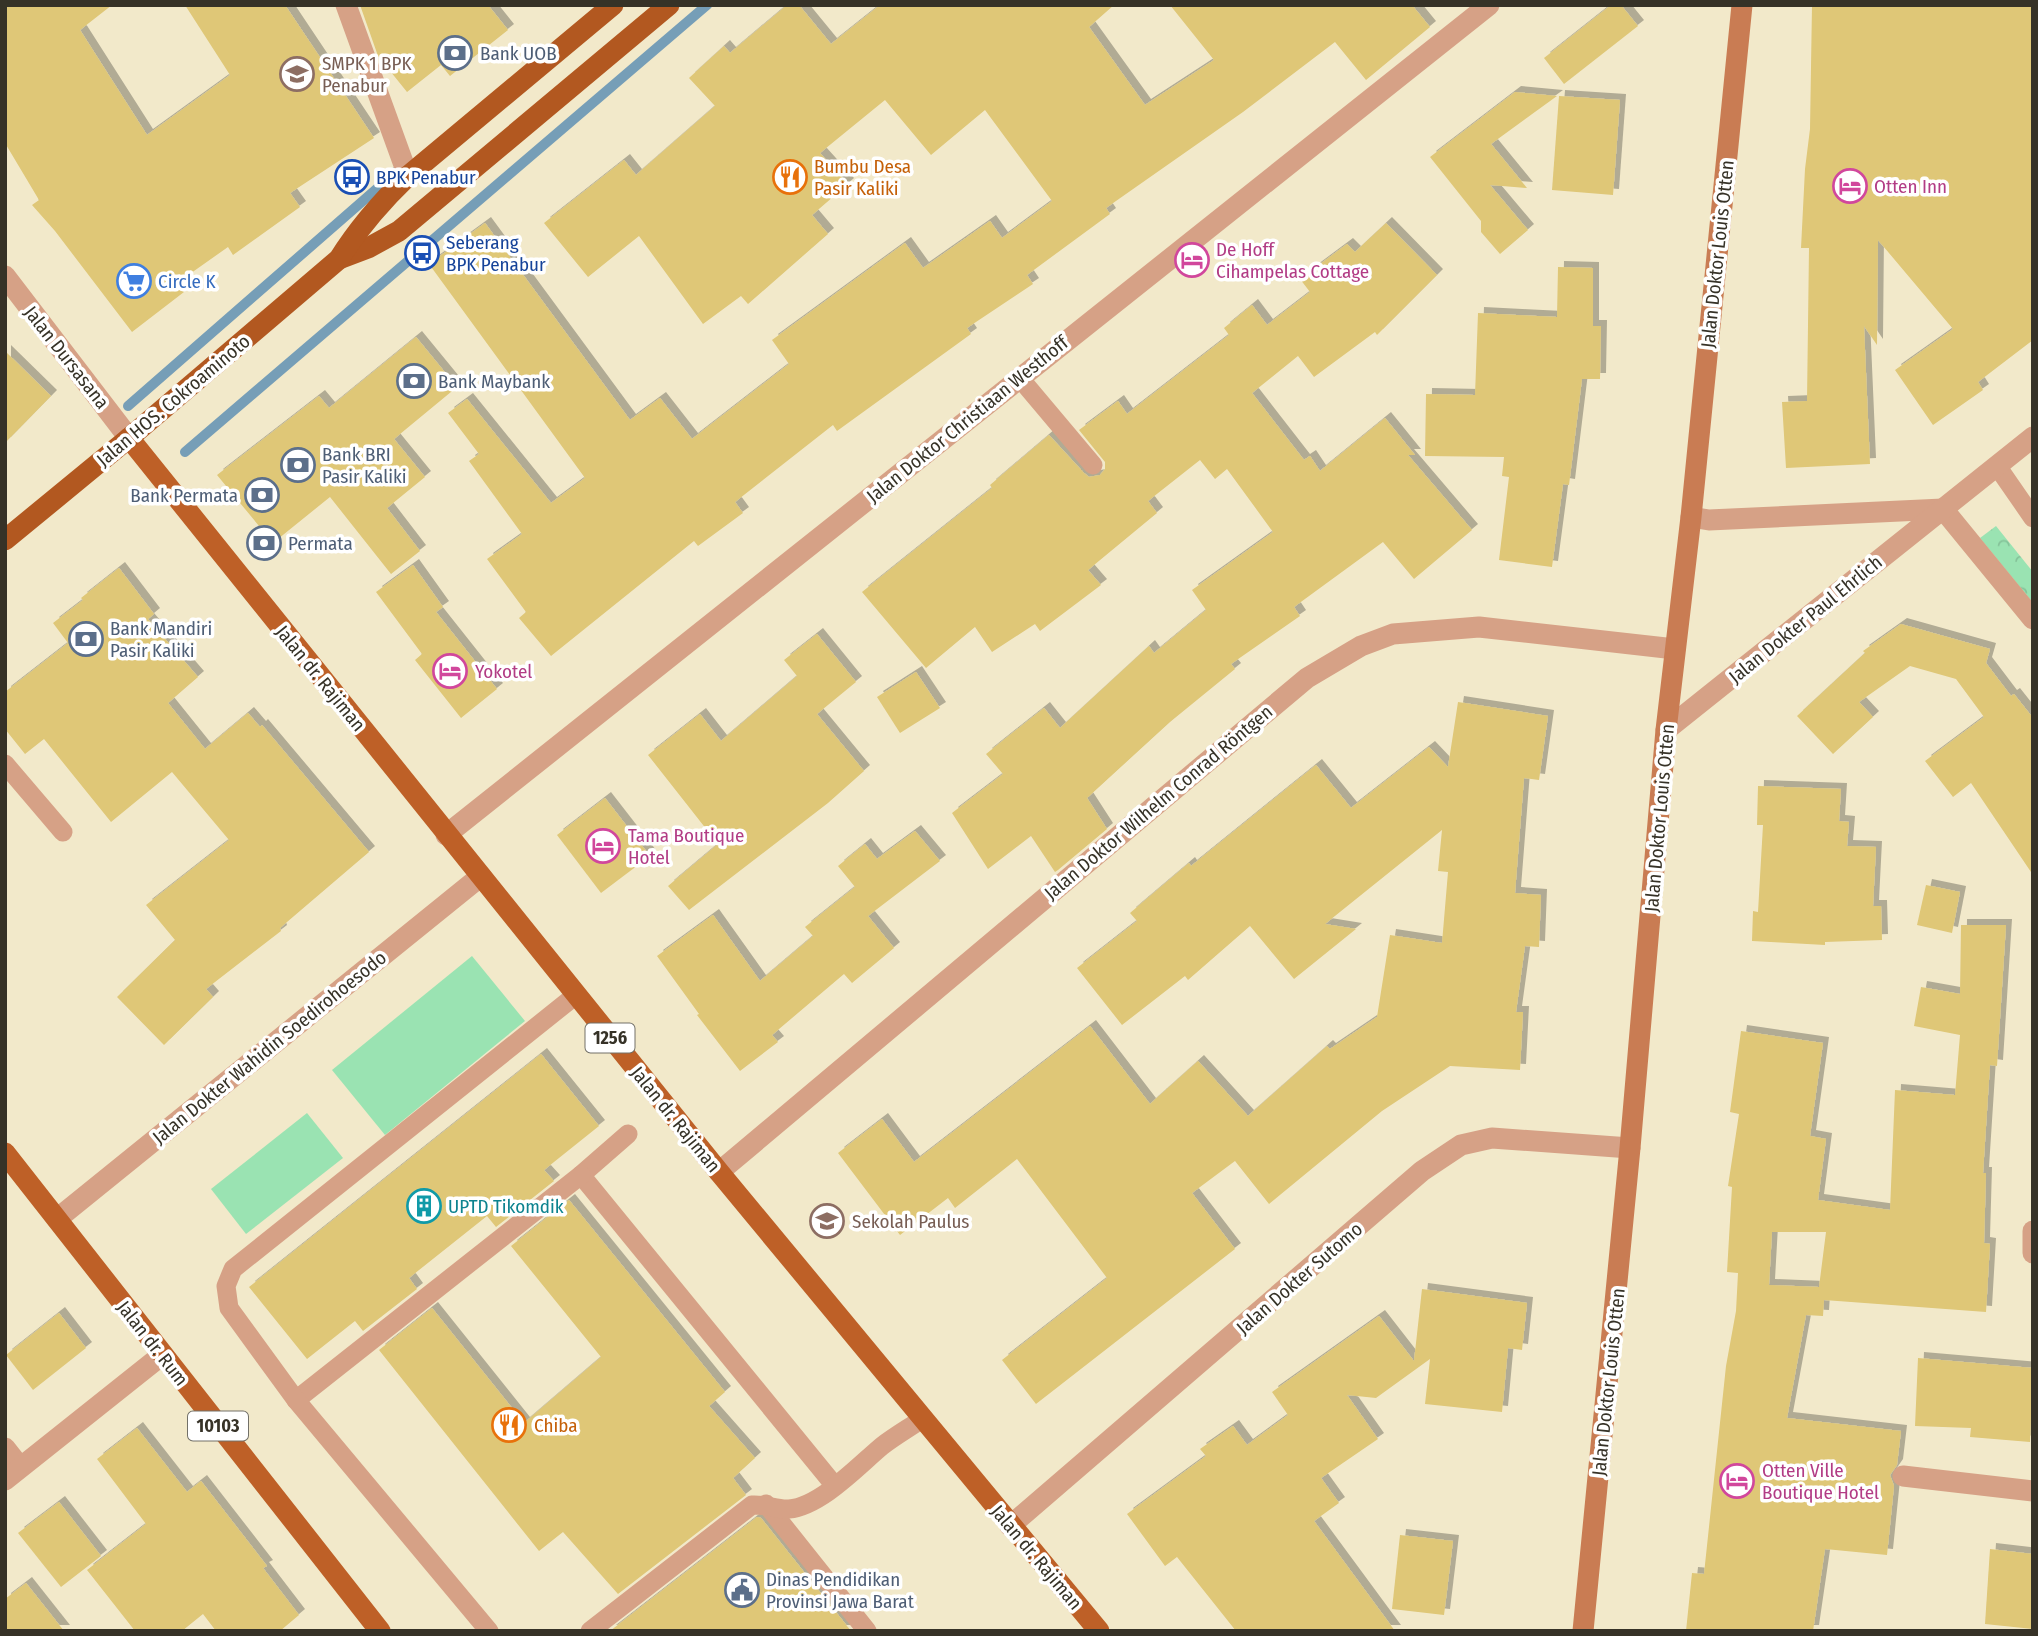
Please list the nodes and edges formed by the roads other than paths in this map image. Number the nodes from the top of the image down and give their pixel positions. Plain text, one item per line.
1 (346, 5) edge
2 (613, 5) edge
3 (669, 5) edge
4 (1489, 5) edge
5 (1742, 5) edge
6 (408, 176) junction
7 (339, 259) junction
8 (5, 276) edge
9 (1018, 377) junction
10 (129, 438) junction
11 (2033, 438) edge
12 (1093, 465) dead end
13 (1997, 466) junction
14 (1943, 509) junction
15 (1690, 517) junction
16 (2033, 517) edge
17 (5, 540) edge
18 (2033, 619) edge
19 (1675, 649) junction
20 (1666, 730) junction
21 (5, 764) edge
22 (63, 832) dead end
23 (446, 835) junction
24 (481, 876) junction
25 (576, 995) junction
26 (628, 1134) dead end
27 (1630, 1148) junction
28 (5, 1153) edge
29 (719, 1172) junction
30 (581, 1175) junction
31 (57, 1219) junction
32 (2033, 1231) edge
33 (2033, 1253) edge
34 (162, 1355) junction
35 (296, 1400) junction
36 (922, 1419) junction
37 (5, 1448) edge
38 (13, 1473) edge
39 (1903, 1476) dead end
40 (835, 1486) junction
41 (2033, 1491) edge
42 (766, 1504) junction
43 (1010, 1526) junction
44 (380, 1631) edge
45 (489, 1631) edge
46 (590, 1631) edge
47 (867, 1631) edge
48 (1099, 1631) edge
49 (1583, 1631) edge

1 - 6 street
2 - 6 highway, Jalan HOS. Cokroaminoto
3 - 7 highway, Jalan HOS. Cokroaminoto
4 - 9 street, Jalan Doktor Christiaan Westhoff
5 - 15 main road, Jalan Doktor Louis Otten
6 - 7 highway, Jalan HOS. Cokroaminoto
7 - 10 highway, Jalan HOS. Cokroaminoto
8 - 10 street, Jalan Dursasana
9 - 12 lane
9 - 23 street, Jalan Doktor Christiaan Westhoff
10 - 17 highway, Jalan HOS. Cokroaminoto
10 - 23 main road, Jalan dr. Rajiman / 1256
11 - 13 street, Jalan Dokter Paul Ehrlich
13 - 14 street, Jalan Dokter Paul Ehrlich
13 - 16 lane
14 - 15 street
14 - 18 street
14 - 20 street, Jalan Dokter Paul Ehrlich
15 - 19 main road, Jalan Doktor Louis Otten
19 - 20 main road, Jalan Doktor Louis Otten
19 - 29 street, Jalan Doktor Wilhelm Conrad Röntgen
20 - 27 main road, Jalan Doktor Louis Otten
21 - 22 lane
23 - 24 main road, Jalan dr. Rajiman / 1256
24 - 25 main road, Jalan dr. Rajiman / 1256
24 - 31 street, Jalan Dokter Wahidin Soedirohoesodo
25 - 29 main road, Jalan dr. Rajiman / 1256
25 - 35 lane
26 - 30 lane
27 - 43 street, Jalan Dokter Sutomo
27 - 49 main road, Jalan Doktor Louis Otten
28 - 31 main road, Jalan dr. Rum / 10103
29 - 36 main road, Jalan dr. Rajiman / 1256
30 - 35 lane
30 - 40 lane
31 - 34 main road, Jalan dr. Rum / 10103
32 - 33 street
34 - 38 street
34 - 44 main road, Jalan dr. Rum / 10103
35 - 45 lane
36 - 40 lane
36 - 43 main road, Jalan dr. Rajiman / 1256
37 - 38 street
39 - 41 street
40 - 42 lane
42 - 46 lane
42 - 47 lane
43 - 48 main road, Jalan dr. Rajiman / 1256

